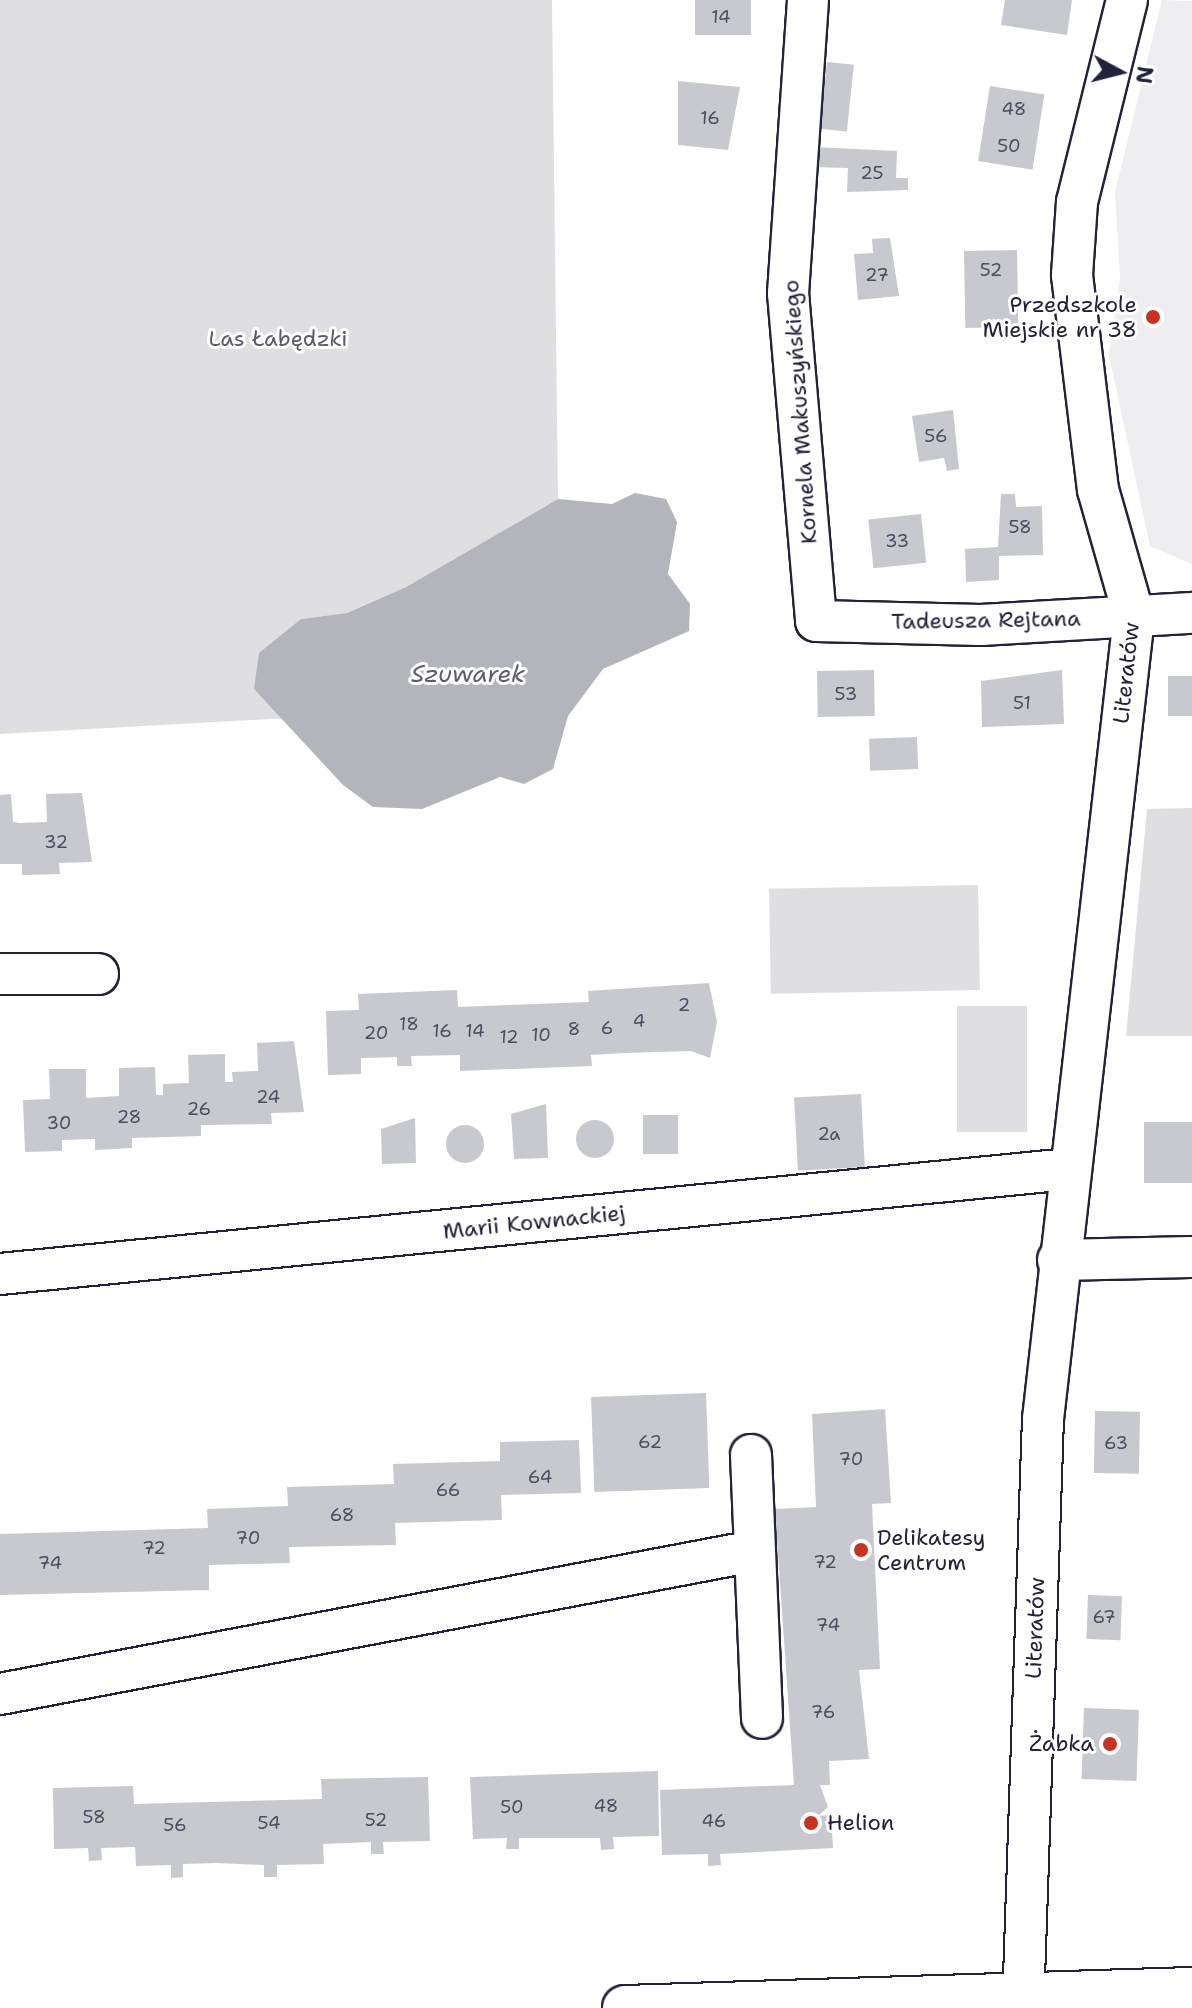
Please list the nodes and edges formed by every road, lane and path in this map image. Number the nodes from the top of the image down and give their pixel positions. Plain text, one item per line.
1 (808, 0) edge
2 (1127, 0) edge
3 (814, 585) joint
4 (1192, 613) edge
5 (1134, 616) junction
6 (0, 974) edge
7 (98, 974) dead end
8 (1068, 1169) junction
9 (1192, 1257) edge
10 (1058, 1260) junction
11 (0, 1274) edge
12 (751, 1455) dead end
13 (754, 1551) junction
14 (0, 1694) edge
15 (762, 1718) dead end
16 (1192, 1990) edge
17 (1022, 2002) edge
18 (625, 2008) edge

1 - 3 street, Kornela Makuszyńskiego
2 - 5 street, Literatów
3 - 5 street, Tadeusza Rejtana
4 - 5 street, Tadeusza Rejtana
5 - 8 street, Literatów
6 - 7 street
8 - 10 street, Literatów
8 - 11 street, Marii Kownackiej
9 - 10 street
10 - 17 street, Literatów
12 - 13 street
13 - 14 street
13 - 15 street
16 - 17 street
17 - 18 street

